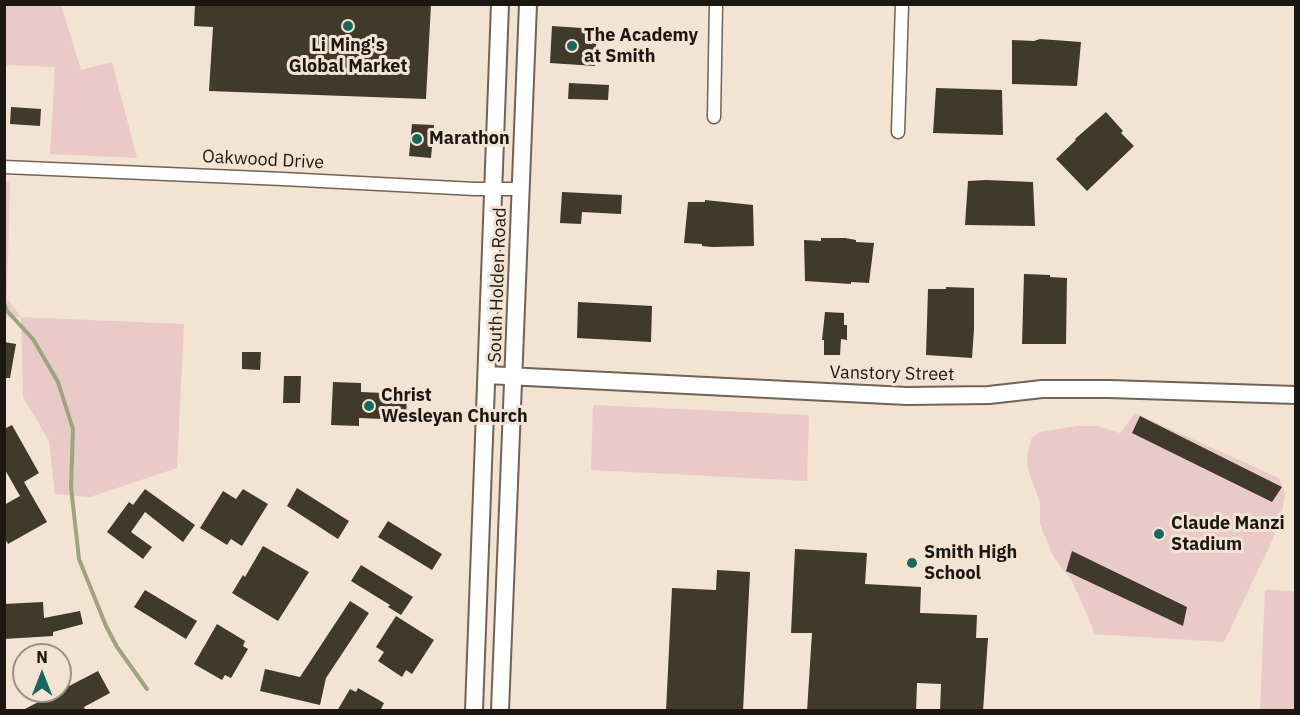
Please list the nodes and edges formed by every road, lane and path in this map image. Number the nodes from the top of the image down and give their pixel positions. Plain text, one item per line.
1 (500, 4) edge
2 (528, 4) edge
3 (716, 4) edge
4 (902, 4) edge
5 (714, 117) dead end
6 (898, 132) dead end
7 (4, 167) edge
8 (520, 189) junction
9 (493, 190) junction
10 (487, 375) junction
11 (515, 378) junction
12 (1296, 395) edge
13 (474, 711) edge
14 (501, 711) edge

1 - 9 main road, South Holden Road
2 - 8 main road, South Holden Road
3 - 5 street
4 - 6 street
7 - 9 street, Oakwood Drive
8 - 9 street, Oakwood Drive
8 - 11 main road, South Holden Road
9 - 10 main road, South Holden Road
10 - 11 main road, Vanstory Street
10 - 13 main road, South Holden Road
11 - 12 main road, Vanstory Street
11 - 14 main road, South Holden Road

